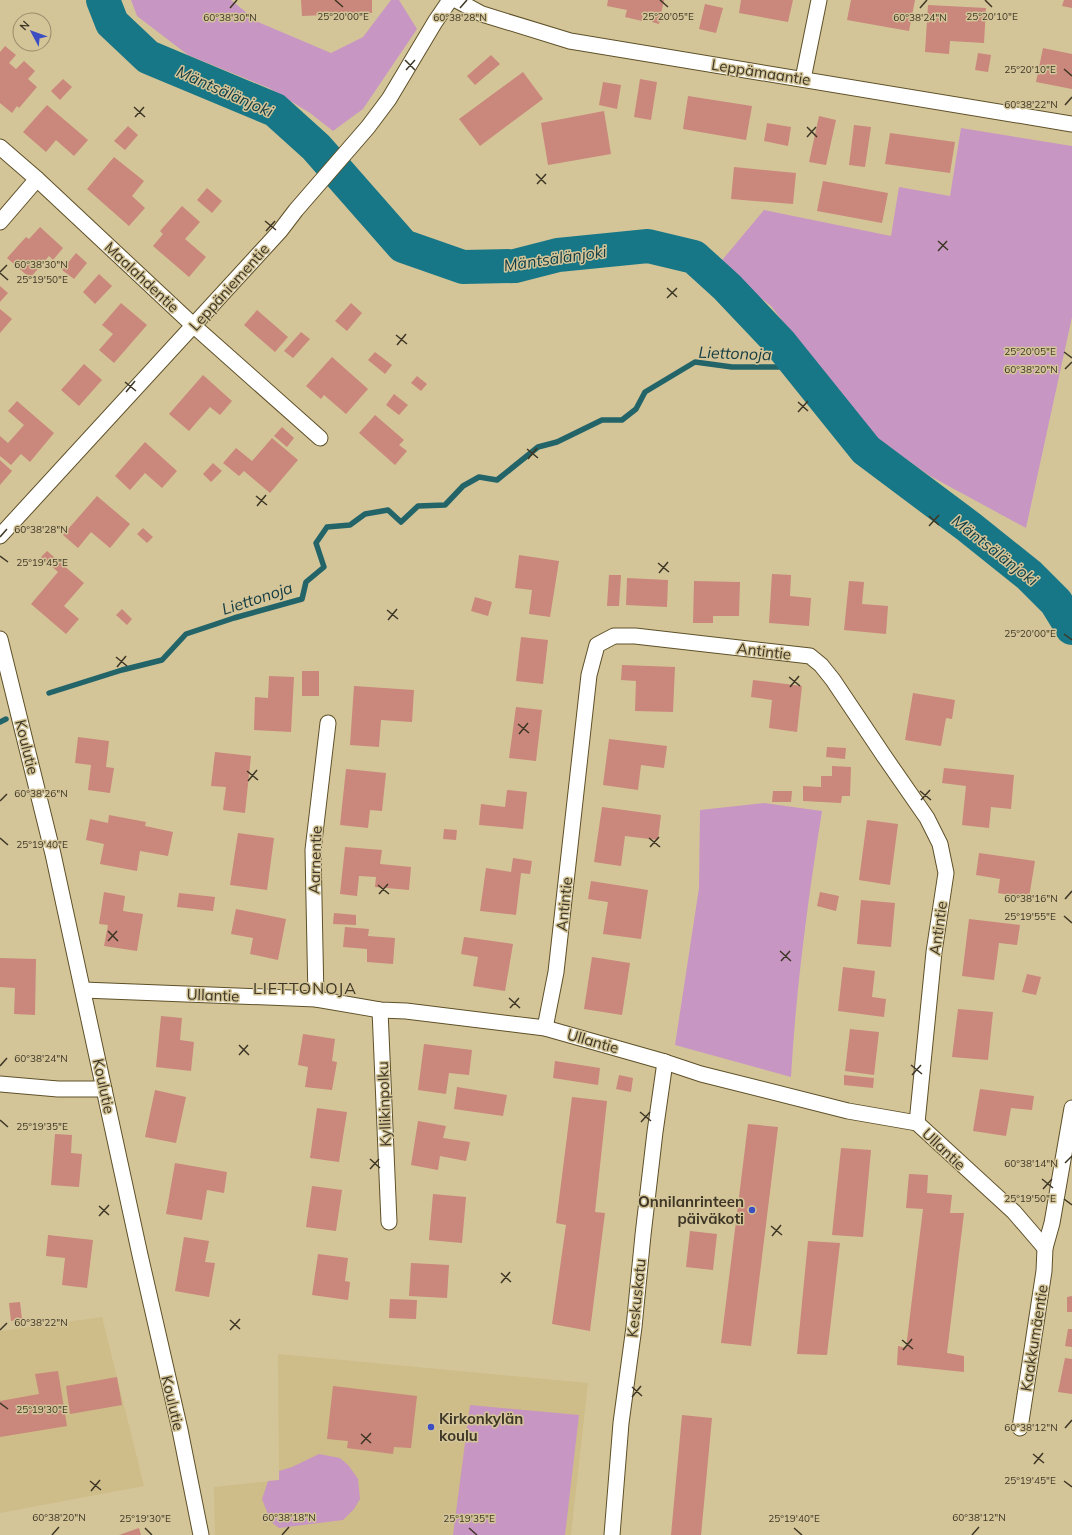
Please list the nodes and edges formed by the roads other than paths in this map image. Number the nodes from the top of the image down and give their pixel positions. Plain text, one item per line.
1 (450, 0) edge
2 (456, 0) edge
3 (819, 0) edge
4 (804, 79) junction
5 (1072, 124) edge
6 (0, 147) edge
7 (37, 179) junction
8 (0, 222) edge
9 (194, 326) junction
10 (320, 438) dead end
11 (0, 536) edge
12 (0, 639) edge
13 (328, 723) dead end
14 (83, 990) junction
15 (316, 999) junction
16 (380, 1010) junction
17 (545, 1028) junction
18 (665, 1062) junction
19 (0, 1084) edge
20 (104, 1089) junction
21 (1072, 1108) edge
22 (917, 1123) junction
23 (389, 1222) dead end
24 (1045, 1248) junction
25 (1020, 1428) dead end
26 (201, 1535) edge
27 (612, 1535) edge

1 - 9 street, Leppäniementie
2 - 4 street, Leppämaantie
3 - 4 street
4 - 5 street, Leppämaantie
6 - 7 street, Maalahdentie
7 - 8 street
7 - 9 street, Maalahdentie
9 - 10 street, Maalahdentie
9 - 11 street, Leppäniementie
12 - 14 street, Koulutie
13 - 15 street, Aarnentie
14 - 15 street, Ullantie
14 - 20 street, Koulutie
15 - 16 street, Ullantie
16 - 17 street, Ullantie
16 - 23 street, Kyllikinpolku
17 - 18 street, Ullantie
17 - 22 street, Antintie
18 - 22 street, Ullantie
18 - 27 street, Keskuskatu
19 - 20 street
20 - 26 street, Koulutie
21 - 24 street, Kaakkumäentie
22 - 24 street, Ullantie
24 - 25 street, Kaakkumäentie

